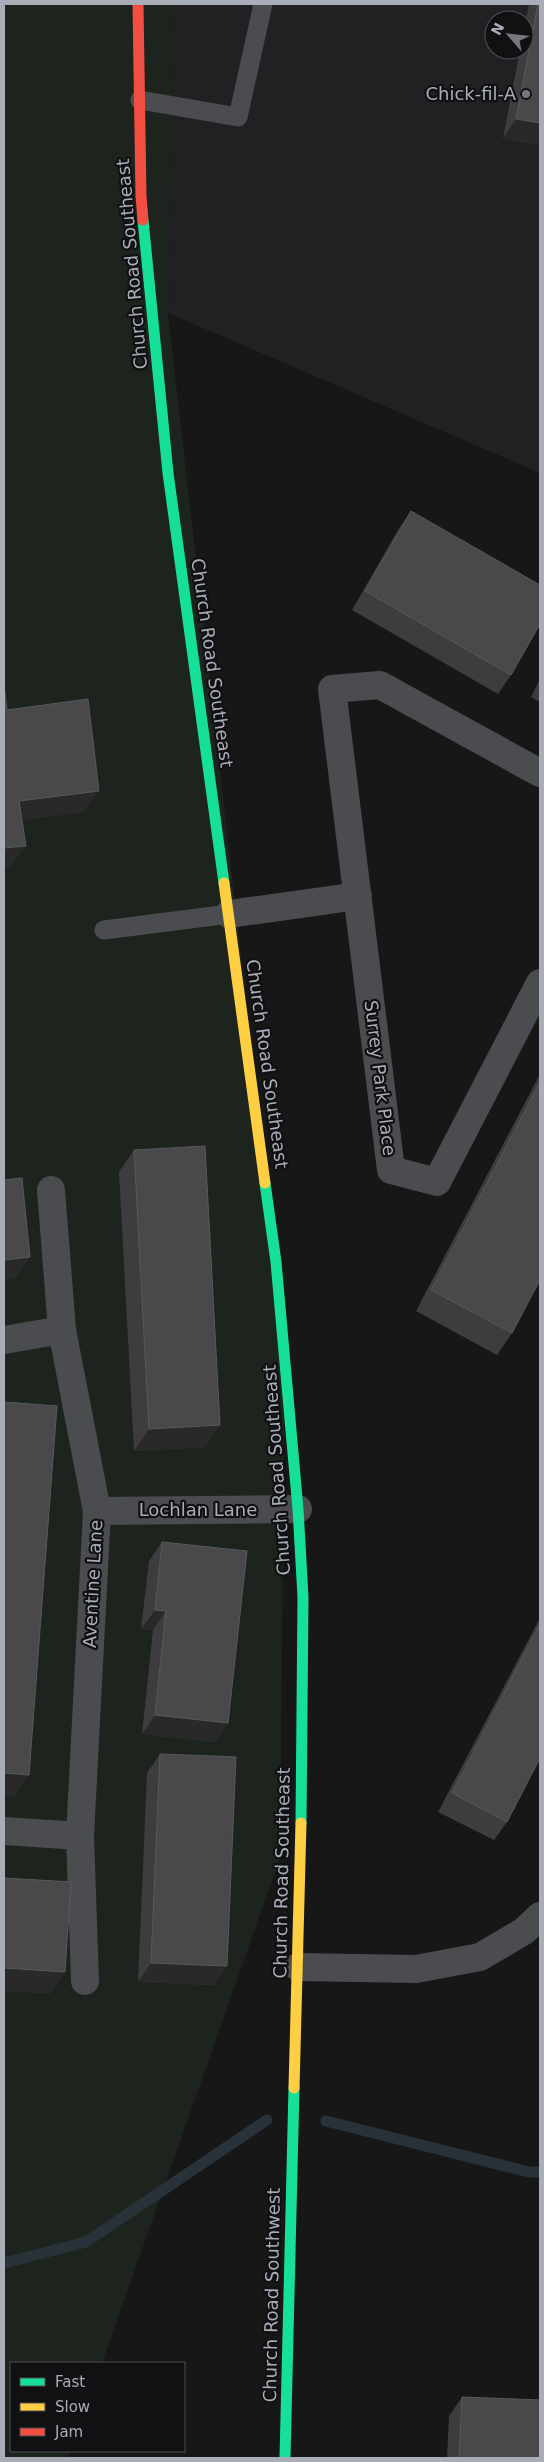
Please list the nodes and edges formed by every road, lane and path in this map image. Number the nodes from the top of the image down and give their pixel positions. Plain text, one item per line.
1 (138, 4) edge
2 (263, 4) edge
3 (140, 100) junction
4 (540, 773) edge
5 (358, 896) junction
6 (229, 914) junction
7 (104, 930) dead end
8 (540, 983) edge
9 (50, 1190) dead end
10 (62, 1330) junction
11 (4, 1340) edge
12 (298, 1509) junction
13 (97, 1511) junction
14 (4, 1831) edge
15 (80, 1836) junction
16 (540, 1916) edge
17 (298, 1967) junction
18 (85, 1981) dead end
19 (293, 2132) joint
20 (285, 2458) edge

1 - 3 street, Church Road Southeast
2 - 3 lane
3 - 6 street, Church Road Southeast
4 - 5 street, Surrey Park Place
5 - 6 street
5 - 8 street, Surrey Park Place
6 - 7 lane
6 - 12 street, Church Road Southeast
9 - 10 street, Aventine Lane
10 - 11 street
10 - 13 street, Aventine Lane
12 - 13 street, Lochlan Lane
12 - 17 street, Church Road Southeast
13 - 15 street, Aventine Lane
14 - 15 street
15 - 18 street, Aventine Lane
16 - 17 street
17 - 19 street, Church Road Southeast
19 - 20 street, Church Road Southwest

